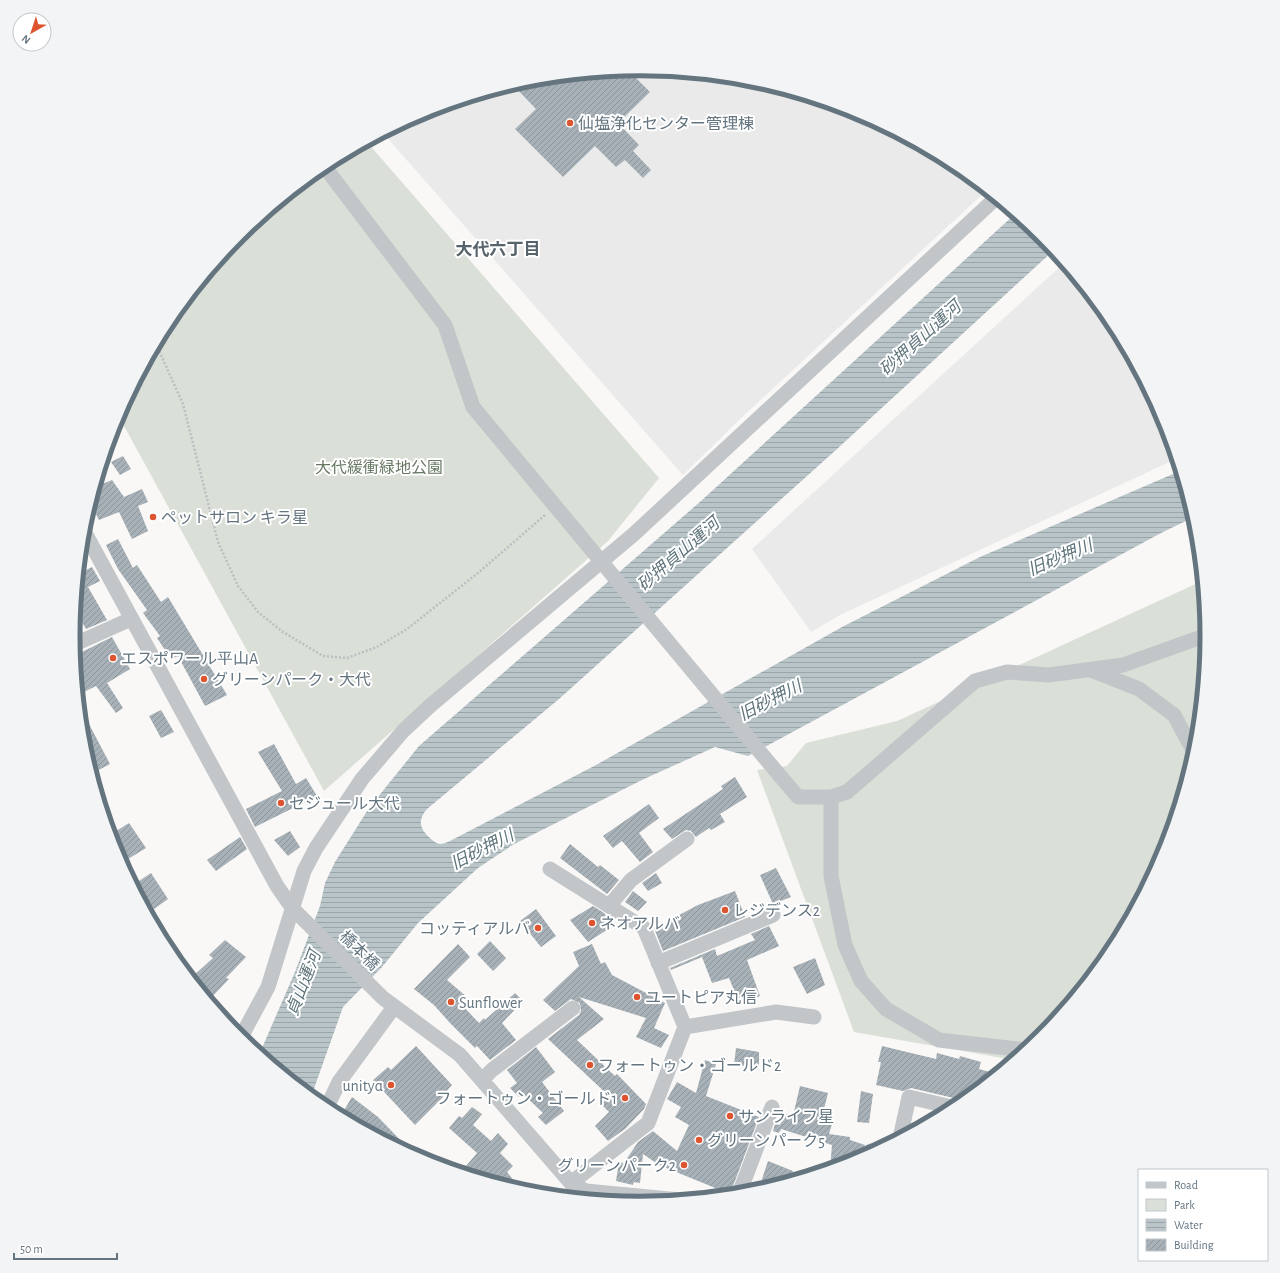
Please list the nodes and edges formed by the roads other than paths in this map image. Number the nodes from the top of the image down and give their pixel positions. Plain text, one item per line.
1 (328, 171) edge
2 (993, 201) edge
3 (88, 539) edge
4 (131, 619) junction
5 (1200, 638) edge
6 (80, 642) edge
7 (1089, 670) junction
8 (1190, 746) edge
9 (831, 797) junction
10 (687, 839) dead end
11 (550, 869) dead end
12 (609, 906) junction
13 (293, 909) junction
14 (773, 915) dead end
15 (658, 963) junction
16 (388, 1002) junction
17 (573, 1008) dead end
18 (814, 1017) dead end
19 (685, 1028) junction
20 (244, 1032) edge
21 (1019, 1049) edge
22 (482, 1080) junction
23 (329, 1103) edge
24 (946, 1106) edge
25 (772, 1107) dead end
26 (901, 1132) edge
27 (742, 1187) edge
28 (573, 1189) edge
29 (647, 1197) edge

1 - 9 street, bridge
2 - 13 street
3 - 4 street, 橋本橋
4 - 6 street
4 - 13 street, 橋本橋
5 - 7 street
7 - 8 street
7 - 9 street
9 - 21 street
10 - 12 street
11 - 12 street
12 - 15 street
13 - 16 street, 橋本橋
13 - 20 street
14 - 15 street
15 - 19 street
16 - 22 street, 橋本橋
16 - 23 street
17 - 22 street
18 - 19 street
19 - 28 street
22 - 28 street, 橋本橋
24 - 26 street
25 - 27 street
28 - 29 street

